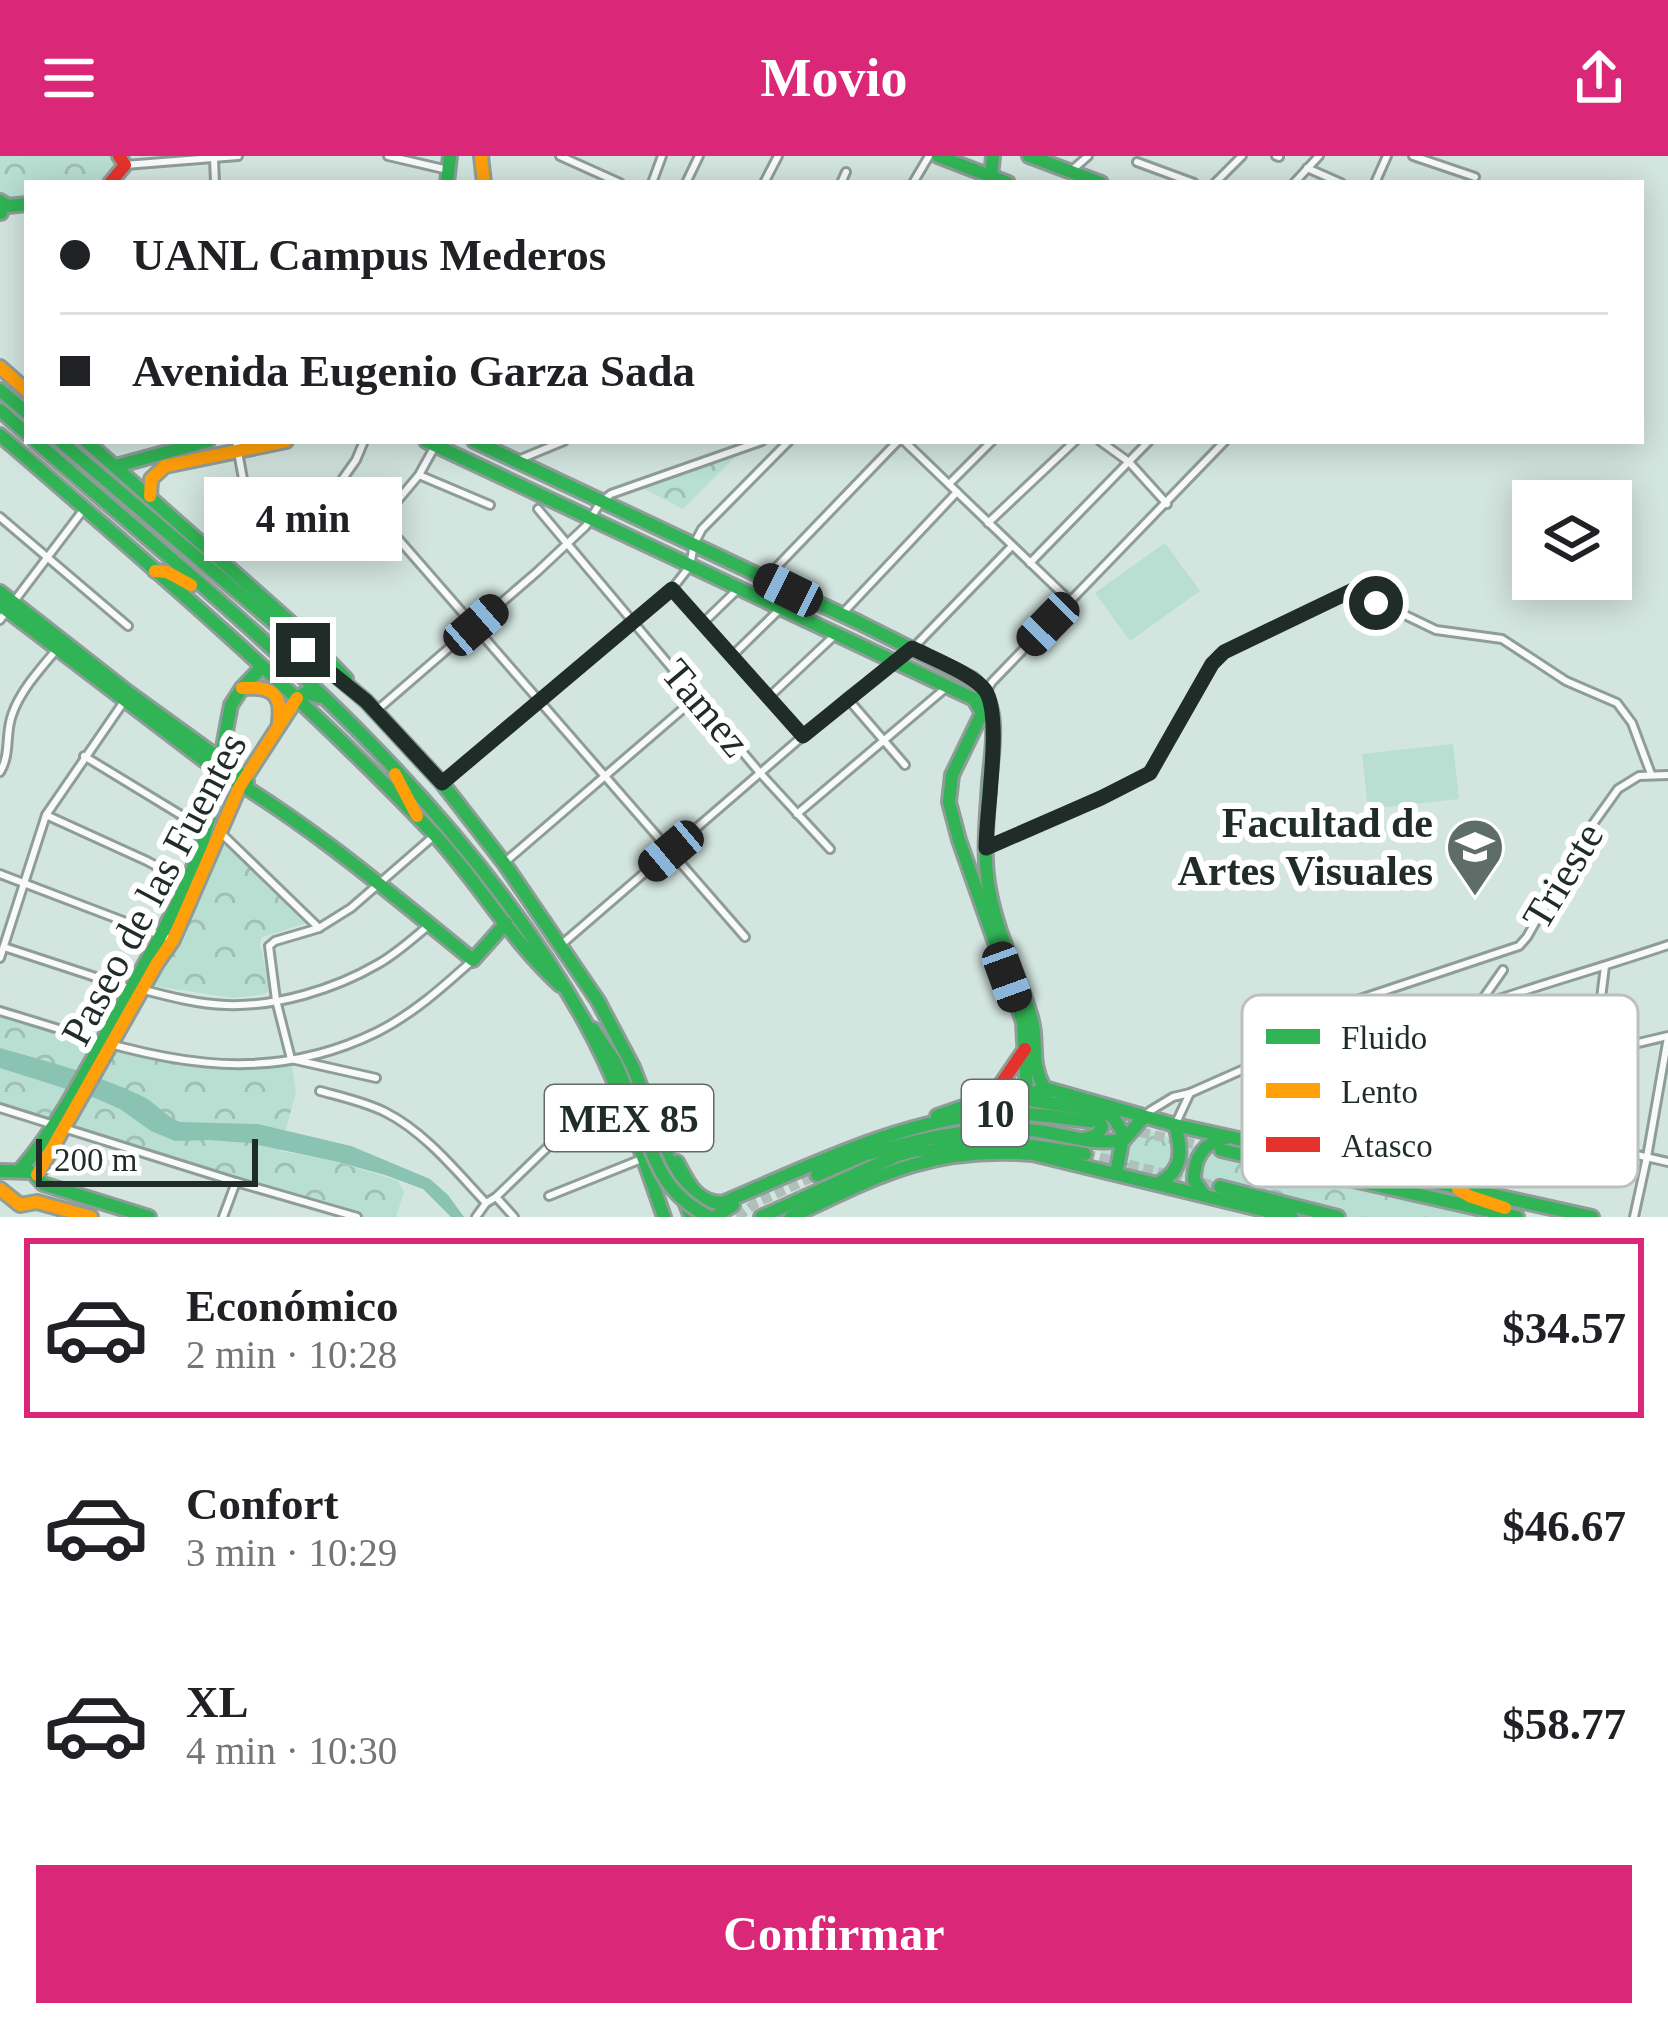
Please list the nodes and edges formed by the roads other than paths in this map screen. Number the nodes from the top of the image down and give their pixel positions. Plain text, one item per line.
1 (235, 156) edge
2 (388, 156) edge
3 (560, 156) edge
4 (591, 156) edge
5 (934, 156) edge
6 (993, 156) edge
7 (1029, 156) edge
8 (1088, 156) edge
9 (1242, 156) edge
10 (1319, 156) edge
11 (1412, 156) edge
12 (214, 158) edge
13 (122, 160) edge
14 (969, 161) edge
15 (1138, 162) dead end
16 (587, 167) junction
17 (1307, 168) junction
18 (448, 170) edge
19 (1071, 171) junction
20 (846, 172) dead end
21 (991, 176) junction
22 (1474, 177) dead end
23 (598, 179) edge
24 (842, 180) edge
25 (915, 180) edge
26 (1000, 180) edge
27 (1094, 180) edge
28 (1186, 180) edge
29 (1218, 180) edge
30 (1297, 180) edge
31 (1332, 180) edge
32 (0, 371) edge
33 (22, 386) edge
34 (0, 390) edge
35 (22, 408) edge
36 (0, 435) edge
37 (38, 444) edge
38 (65, 444) edge
39 (90, 444) edge
40 (197, 444) edge
41 (363, 444) edge
42 (431, 444) edge
43 (433, 444) edge
44 (480, 444) edge
45 (557, 444) edge
46 (753, 444) edge
47 (786, 444) edge
48 (904, 444) edge
49 (908, 444) edge
50 (989, 444) edge
51 (1072, 444) edge
52 (1104, 444) edge
53 (1146, 444) edge
54 (1222, 444) edge
55 (237, 446) edge
56 (516, 461) junction
57 (1129, 462) junction
58 (116, 466) junction
59 (419, 475) junction
60 (949, 484) junction
61 (957, 492) junction
62 (150, 496) junction
63 (328, 498) junction
64 (602, 501) junction
65 (368, 503) dead end
66 (1167, 503) junction
67 (393, 506) dead end
68 (490, 506) dead end
69 (84, 508) junction
70 (538, 509) dead end
71 (269, 511) junction
72 (0, 517) edge
73 (591, 518) junction
74 (988, 523) junction
75 (303, 536) junction
76 (566, 544) junction
77 (694, 544) junction
78 (1011, 547) junction
79 (295, 548) dead end
80 (48, 556) junction
81 (1030, 563) junction
82 (690, 566) junction
83 (155, 571) junction
84 (765, 579) junction
85 (672, 589) junction
86 (738, 589) junction
87 (0, 592) edge
88 (212, 598) junction
89 (1070, 602) junction
90 (781, 608) junction
91 (5, 609) edge
92 (841, 615) junction
93 (633, 622) junction
94 (703, 623) junction
95 (476, 625) junction
96 (128, 626) dead end
97 (835, 634) junction
98 (912, 648) junction
99 (57, 649) junction
100 (733, 656) junction
101 (893, 661) junction
102 (262, 667) junction
103 (948, 686) junction
104 (242, 688) junction
105 (698, 696) junction
106 (127, 697) junction
107 (982, 697) junction
108 (297, 698) junction
109 (769, 698) junction
110 (847, 698) junction
111 (328, 700) junction
112 (538, 701) junction
113 (371, 706) junction
114 (278, 728) junction
115 (803, 736) junction
116 (883, 740) junction
117 (84, 756) junction
118 (961, 757) junction
119 (991, 758) junction
120 (388, 760) junction
121 (219, 765) junction
122 (905, 765) dead end
123 (0, 772) edge
124 (761, 774) junction
125 (1651, 774) junction
126 (1668, 775) edge
127 (604, 778) junction
128 (442, 783) junction
129 (245, 784) junction
130 (46, 814) junction
131 (797, 814) junction
132 (417, 816) junction
133 (205, 830) junction
134 (220, 832) junction
135 (435, 835) junction
136 (959, 840) junction
137 (986, 848) junction
138 (830, 850) dead end
139 (671, 851) junction
140 (504, 863) junction
141 (0, 874) edge
142 (22, 884) junction
143 (191, 885) junction
144 (380, 886) junction
145 (506, 923) junction
146 (430, 924) junction
147 (319, 928) junction
148 (167, 937) junction
149 (746, 937) dead end
150 (562, 944) junction
151 (1668, 946) edge
152 (4, 947) junction
153 (0, 958) edge
154 (473, 960) junction
155 (1605, 966) junction
156 (1503, 970) dead end
157 (136, 989) junction
158 (565, 989) junction
159 (1373, 995) edge
160 (1483, 995) edge
161 (1512, 995) edge
162 (1602, 995) edge
163 (276, 1000) junction
164 (0, 1011) edge
165 (585, 1023) junction
166 (1668, 1036) edge
167 (107, 1042) junction
168 (1638, 1043) edge
169 (1025, 1048) junction
170 (291, 1059) junction
171 (1242, 1070) edge
172 (376, 1078) dead end
173 (614, 1083) junction
174 (1047, 1090) junction
175 (320, 1091) dead end
176 (1027, 1093) junction
177 (1190, 1093) junction
178 (992, 1097) junction
179 (0, 1108) edge
180 (1092, 1115) junction
181 (1143, 1118) junction
182 (1174, 1125) junction
183 (60, 1126) junction
184 (658, 1128) junction
185 (902, 1133) junction
186 (1242, 1133) edge
187 (1122, 1138) junction
188 (881, 1139) junction
189 (1236, 1139) junction
190 (1242, 1140) edge
191 (1084, 1146) junction
192 (916, 1150) junction
193 (1221, 1150) tunnel mouth
194 (963, 1153) junction
195 (863, 1155) junction
196 (1242, 1155) edge
197 (1638, 1155) edge
198 (1647, 1157) junction
199 (644, 1158) junction
200 (1668, 1162) edge
201 (21, 1169) junction
202 (0, 1171) edge
203 (817, 1174) tunnel mouth
204 (1116, 1174) junction
205 (40, 1179) junction
206 (236, 1182) junction
207 (1159, 1183) junction
208 (767, 1186) junction
209 (1220, 1187) tunnel mouth
210 (1385, 1187) edge
211 (1450, 1187) edge
212 (0, 1189) edge
213 (1458, 1189) junction
214 (549, 1196) dead end
215 (1205, 1196) junction
216 (496, 1197) junction
217 (38, 1202) junction
218 (486, 1203) junction
219 (17, 1211) edge
220 (1514, 1216) edge
221 (91, 1217) edge
222 (149, 1217) edge
223 (223, 1217) edge
224 (357, 1217) edge
225 (476, 1217) edge
226 (514, 1217) edge
227 (664, 1217) edge
228 (691, 1217) edge
229 (712, 1217) edge
230 (760, 1217) edge
231 (791, 1217) edge
232 (1288, 1217) edge
233 (1338, 1217) edge
234 (1592, 1217) edge
235 (1634, 1217) edge

1 - 12 street
2 - 18 street
3 - 16 street
4 - 16 street
5 - 14 main road
5 - 25 street
6 - 21 main road
7 - 19 main road
8 - 19 street
9 - 29 street
10 - 17 street
11 - 22 street
12 - 13 street
14 - 21 main road
15 - 28 street
16 - 23 street
17 - 30 street
17 - 31 street
19 - 27 main road
20 - 24 street
21 - 26 main road
32 - 33 main road
34 - 35 main road
36 - 69 main road
37 - 88 main road, MEX 85
38 - 113 main road, MEX 85
39 - 58 main road
40 - 58 main road
41 - 63 street
42 - 59 street
43 - 73 main road
44 - 56 main road
45 - 56 street
46 - 64 street
47 - 77 street
48 - 84 street
49 - 60 street
50 - 60 street
51 - 74 street
52 - 57 street
53 - 57 street
54 - 66 street
55 - 62 main road
55 - 71 street
56 - 64 main road
57 - 66 street
57 - 81 street
58 - 62 main road
59 - 67 street
59 - 68 street
60 - 61 street
61 - 74 street
61 - 92 street
62 - 113 main road
63 - 71 street
63 - 75 street
64 - 73 street
64 - 77 main road
65 - 95 street
66 - 89 street
69 - 80 street
69 - 83 main road
70 - 76 street, Tamez
71 - 75 street
72 - 80 street
73 - 76 street
73 - 82 main road
74 - 78 street
75 - 79 street
76 - 93 street, Tamez
76 - 95 street
77 - 82 street
77 - 84 main road
78 - 81 street
78 - 98 street
80 - 91 street
80 - 96 street
81 - 89 street
82 - 85 street
82 - 86 main road
83 - 88 main road
83 - 102 main road
84 - 92 main road
85 - 93 street
85 - 94 street
86 - 90 main road
86 - 94 street
87 - 91 main road
88 - 111 main road, MEX 85
89 - 107 street
90 - 97 main road
90 - 100 street
91 - 99 main road
91 - 106 main road
92 - 98 main road
93 - 105 street, Tamez
93 - 112 street
94 - 100 street
95 - 112 street
95 - 113 street
97 - 101 main road
97 - 109 street
98 - 101 street
98 - 107 main road
99 - 106 main road
99 - 123 street
100 - 109 street
101 - 103 main road
101 - 110 street
102 - 104 main road, Paseo de las Fuentes
102 - 108 main road
103 - 107 main road
103 - 116 street
104 - 114 main road
104 - 121 main road, Paseo de las Fuentes
105 - 124 street, Tamez
105 - 127 street
106 - 117 street
106 - 121 main road
107 - 118 main road
107 - 119 main road
108 - 111 main road
108 - 114 main road, Paseo de las Fuentes
108 - 132 main road
109 - 115 street
110 - 115 street
110 - 116 street
111 - 120 main road, MEX 85
112 - 127 street
112 - 128 street
113 - 128 main road, MEX 85
114 - 129 main road, Paseo de las Fuentes
115 - 124 street
116 - 122 street
116 - 131 street
117 - 130 street
117 - 133 street
118 - 119 main road
118 - 136 main road
119 - 137 main road
120 - 132 main road
120 - 158 main road, MEX 85
121 - 129 main road
121 - 133 main road, Paseo de las Fuentes
124 - 131 street, Tamez
124 - 139 street
125 - 126 street
125 - 137 street
125 - 159 street, Trieste
127 - 139 street
127 - 140 street
128 - 140 main road, MEX 85
129 - 134 main road, Paseo de las Fuentes
129 - 144 main road
130 - 142 street
130 - 143 street
131 - 138 street, Tamez
132 - 135 main road
133 - 143 main road, Paseo de las Fuentes
134 - 143 main road, Paseo de las Fuentes
134 - 147 street
135 - 144 street
135 - 145 main road
136 - 137 main road
136 - 169 main road
137 - 174 main road
139 - 149 street
139 - 150 street
140 - 150 main road, MEX 85
141 - 142 street
142 - 148 street
142 - 152 street
143 - 148 main road, Paseo de las Fuentes
144 - 146 main road
144 - 147 street
145 - 154 main road
145 - 158 main road
146 - 154 main road
146 - 163 street
147 - 163 street
148 - 157 main road, Paseo de las Fuentes
150 - 184 main road, MEX 85
151 - 155 street
152 - 153 street
152 - 157 street
154 - 170 street
155 - 161 street
155 - 162 street
156 - 160 street, Trieste
157 - 163 street
157 - 167 main road, Paseo de las Fuentes
158 - 165 main road, MEX 85
163 - 170 street
164 - 167 street
165 - 173 main road, MEX 85
165 - 229 main road, bridge
166 - 168 street
166 - 198 street
167 - 170 street
167 - 183 main road, Paseo de las Fuentes
169 - 176 main road
169 - 178 main road
170 - 172 street
171 - 177 street, Trieste
173 - 199 main road, MEX 85
173 - 216 street
174 - 176 main road
174 - 181 main road
175 - 218 street
176 - 178 main road
176 - 180 main road
177 - 181 street, Trieste
177 - 182 street
178 - 188 main road
179 - 183 street
180 - 185 main road, 10
180 - 187 main road
180 - 191 main road
181 - 182 main road
181 - 187 main road
182 - 189 main road
182 - 207 main road
183 - 201 main road, Paseo de las Fuentes
183 - 205 main road, Paseo de las Fuentes
183 - 206 street
184 - 208 main road
184 - 228 main road, MEX 85
185 - 188 main road, 10
185 - 195 main road
186 - 189 street
187 - 191 main road
187 - 204 main road
188 - 208 main road, 10
189 - 190 main road
189 - 215 main road
191 - 192 main road, 10
191 - 195 main road
192 - 194 main road
192 - 230 main road, 10
193 - 196 main road
194 - 204 main road
194 - 231 main road
195 - 203 main road
197 - 198 street
198 - 200 street
198 - 235 street
199 - 214 street
199 - 227 main road, MEX 85
201 - 202 main road
201 - 205 main road
204 - 207 main road
205 - 217 main road, Paseo de las Fuentes
205 - 222 main road
206 - 223 street
206 - 224 street
207 - 215 main road
208 - 229 main road
209 - 233 main road
210 - 220 main road
211 - 213 main road
212 - 219 main road
213 - 220 main road
213 - 234 main road
215 - 232 main road
216 - 218 street
216 - 226 street
217 - 219 main road
217 - 221 main road
218 - 225 street

